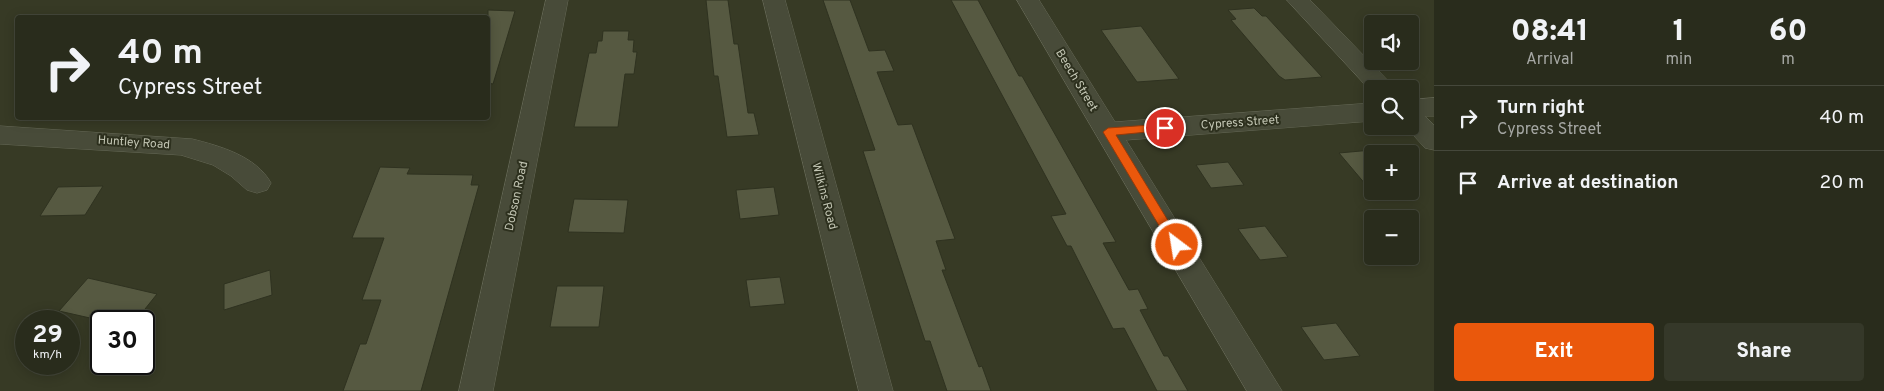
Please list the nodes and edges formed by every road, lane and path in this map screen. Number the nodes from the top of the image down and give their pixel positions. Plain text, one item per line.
1 (557, 0) edge
2 (774, 0) edge
3 (1028, 0) edge
4 (1298, 0) edge
5 (1375, 80) edge
6 (1434, 107) edge
7 (1419, 108) edge
8 (1364, 113) edge
9 (1419, 125) edge
10 (1108, 132) junction
11 (0, 135) edge
12 (1434, 141) edge
13 (257, 184) dead end
14 (476, 391) edge
15 (876, 391) edge
16 (1265, 391) edge

1 - 14 street, Dobson Road
2 - 15 street, Wilkins Road
3 - 10 street, Beech Street
4 - 5 street
6 - 7 street
8 - 10 street, Cypress Street
9 - 12 street
10 - 16 street, Beech Street
11 - 13 street, Huntley Road

